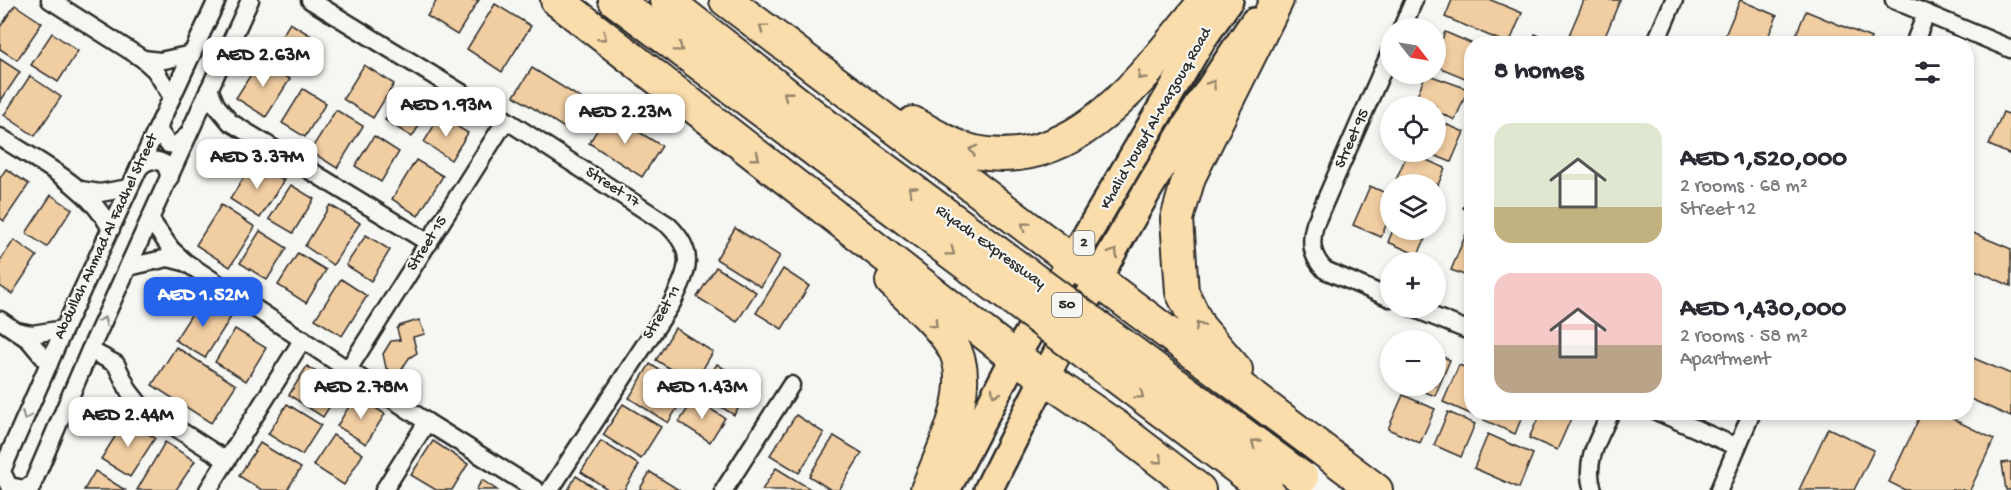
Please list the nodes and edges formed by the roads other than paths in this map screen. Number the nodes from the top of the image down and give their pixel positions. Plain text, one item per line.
1 (50, 0) edge
2 (217, 0) edge
3 (250, 0) edge
4 (310, 0) edge
5 (557, 0) edge
6 (615, 0) edge
7 (666, 0) edge
8 (726, 0) edge
9 (1206, 0) edge
10 (1229, 0) edge
11 (1269, 0) edge
12 (1277, 0) edge
13 (1414, 0) edge
14 (1674, 0) edge
15 (1894, 0) edge
16 (1926, 15) junction
17 (1406, 18) edge
18 (1658, 36) edge
19 (1917, 36) edge
20 (2011, 49) edge
21 (192, 54) junction
22 (143, 59) junction
23 (827, 74) junction
24 (1380, 76) edge
25 (209, 89) junction
26 (172, 97) junction
27 (506, 120) junction
28 (160, 123) junction
29 (230, 123) junction
30 (190, 130) junction
31 (0, 137) edge
32 (827, 142) junction
33 (139, 168) junction
34 (170, 177) junction
35 (129, 188) junction
36 (81, 190) junction
37 (804, 194) junction
38 (981, 194) junction
39 (150, 219) junction
40 (668, 225) joint
41 (111, 229) junction
42 (429, 243) junction
43 (1072, 261) junction
44 (185, 262) junction
45 (128, 267) junction
46 (918, 280) junction
47 (1098, 281) junction
48 (1380, 294) edge
49 (1438, 318) edge
50 (0, 320) edge
51 (64, 329) junction
52 (1464, 329) edge
53 (17, 331) junction
54 (303, 339) junction
55 (1173, 339) junction
56 (90, 350) junction
57 (1016, 357) junction
58 (49, 364) junction
59 (349, 368) junction
60 (1044, 377) junction
61 (790, 385) dead end
62 (1607, 420) edge
63 (1676, 420) edge
64 (1749, 420) edge
65 (427, 422) junction
66 (1118, 428) junction
67 (1312, 444) junction
68 (1737, 447) junction
69 (226, 460) junction
70 (1, 473) edge
71 (1311, 484) edge
72 (31, 487) edge
73 (208, 490) edge
74 (384, 490) edge
75 (536, 490) edge
76 (550, 490) edge
77 (724, 490) edge
78 (927, 490) edge
79 (946, 490) edge
80 (988, 490) edge
81 (1199, 490) edge
82 (1267, 490) edge
83 (1376, 490) edge
84 (1593, 490) edge
85 (1719, 490) edge

1 - 22 street
2 - 21 street, Abdullah Ahmad Al Fadhel Street
3 - 25 street, Abdullah Ahmad Al Fadhel Street
4 - 27 street, Street 17
5 -> 37 highway
6 -> 32 highway, Riyadh Expressway / 50
32 -> 7 highway, Riyadh Expressway / 50
23 -> 8 highway
9 -> 23 highway
10 - 43 main road, Khalid Yousuf Al-Marzouq Road / 2
47 -> 11 main road, Khalid Yousuf Al-Marzouq Road / 2
67 -> 12 highway
13 - 17 street
14 - 18 street
15 - 16 street
16 - 19 street
16 - 20 street
21 - 22 street
21 - 26 street, Abdullah Ahmad Al Fadhel Street
22 - 26 street
23 - 38 highway
24 - 48 street, Street 95
25 - 29 street
25 - 30 street, Abdullah Ahmad Al Fadhel Street
26 - 28 street, Abdullah Ahmad Al Fadhel Street
27 - 40 street, Street 17
27 - 42 street, Street 15
28 - 30 street
28 - 33 street, Abdullah Ahmad Al Fadhel Street
29 - 30 street
29 - 42 street
30 - 34 street, Abdullah Ahmad Al Fadhel Street
31 - 36 street
71 -> 32 highway, Riyadh Expressway / 50, bridge
32 -> 82 highway, Riyadh Expressway / 50, bridge
33 - 34 street
33 - 35 street, Abdullah Ahmad Al Fadhel Street
34 - 39 street, Abdullah Ahmad Al Fadhel Street
35 - 36 street
35 - 41 street, Abdullah Ahmad Al Fadhel Street
36 - 41 street
37 - 46 highway
37 -> 78 highway
43 -> 38 highway
38 - 46 highway
39 - 44 street
39 - 45 street, Abdullah Ahmad Al Fadhel Street
40 - 76 street, Street 11
41 - 51 street, Abdullah Ahmad Al Fadhel Street
42 - 59 street, Street 15
43 - 47 highway
43 - 57 main road, Khalid Yousuf Al-Marzouq Road / 2
44 - 45 street
44 - 54 street
56 -> 45 street, Abdullah Ahmad Al Fadhel Street
46 - 57 highway
47 - 55 highway
47 - 60 main road, Khalid Yousuf Al-Marzouq Road / 2
49 - 52 street
50 - 53 street
51 - 53 street
51 - 58 street, Abdullah Ahmad Al Fadhel Street
53 - 58 street
54 - 59 street
54 - 69 street
55 - 66 highway
55 - 67 highway
56 - 69 street
56 - 72 street, Abdullah Ahmad Al Fadhel Street
57 - 60 highway
57 -> 79 main road, Khalid Yousuf Al-Marzouq Road / 2
58 -> 70 street, Abdullah Ahmad Al Fadhel Street
59 - 65 street
60 - 66 highway
60 - 80 main road, Khalid Yousuf Al-Marzouq Road / 2
61 - 77 street
62 - 84 street
63 - 68 street
64 - 68 street
65 - 74 street
65 - 75 street
66 -> 81 highway
67 - 83 highway
68 - 85 street
69 - 73 street
70 - 72 street

